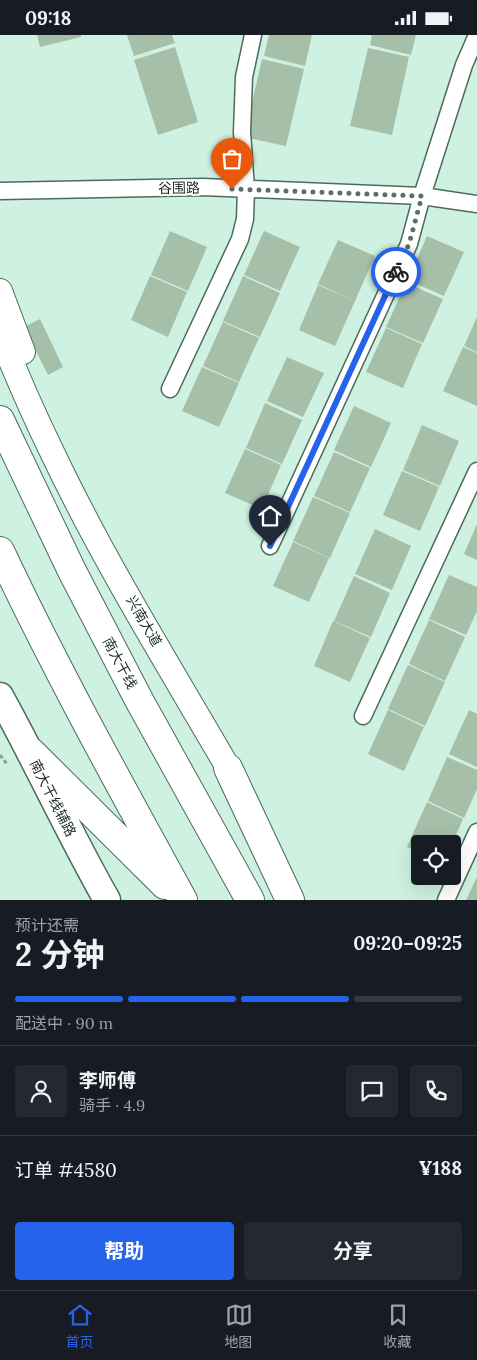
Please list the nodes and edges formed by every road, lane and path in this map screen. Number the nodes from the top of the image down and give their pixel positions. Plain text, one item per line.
1 (253, 35) edge
2 (477, 35) edge
3 (246, 189) junction
4 (0, 191) edge
5 (422, 196) junction
6 (477, 204) edge
7 (0, 291) edge
8 (0, 334) edge
9 (170, 389) dead end
10 (0, 420) edge
11 (477, 471) edge
12 (97, 539) junction
13 (270, 546) dead end
14 (0, 551) edge
15 (0, 696) edge
16 (363, 716) dead end
17 (30, 752) junction
18 (228, 768) junction
19 (477, 832) edge
20 (107, 900) edge
21 (181, 900) edge
22 (250, 900) edge
23 (290, 900) edge
24 (303, 900) edge
25 (446, 900) edge

1 - 3 street
2 - 5 street
3 - 4 street, 谷围路
3 - 5 street, 谷围路
3 - 9 street
5 - 6 street, 谷围路
5 - 13 street
7 - 12 main road
8 - 12 main road, 兴南大道
10 - 22 highway, 南大干线
11 - 16 street
12 - 18 main road, 兴南大道
14 - 21 highway
15 - 17 main road, 南大干线辅路
17 - 20 main road, 南大干线辅路
17 - 21 highway
18 - 23 highway
18 - 24 main road, 兴南大道
19 - 25 street

